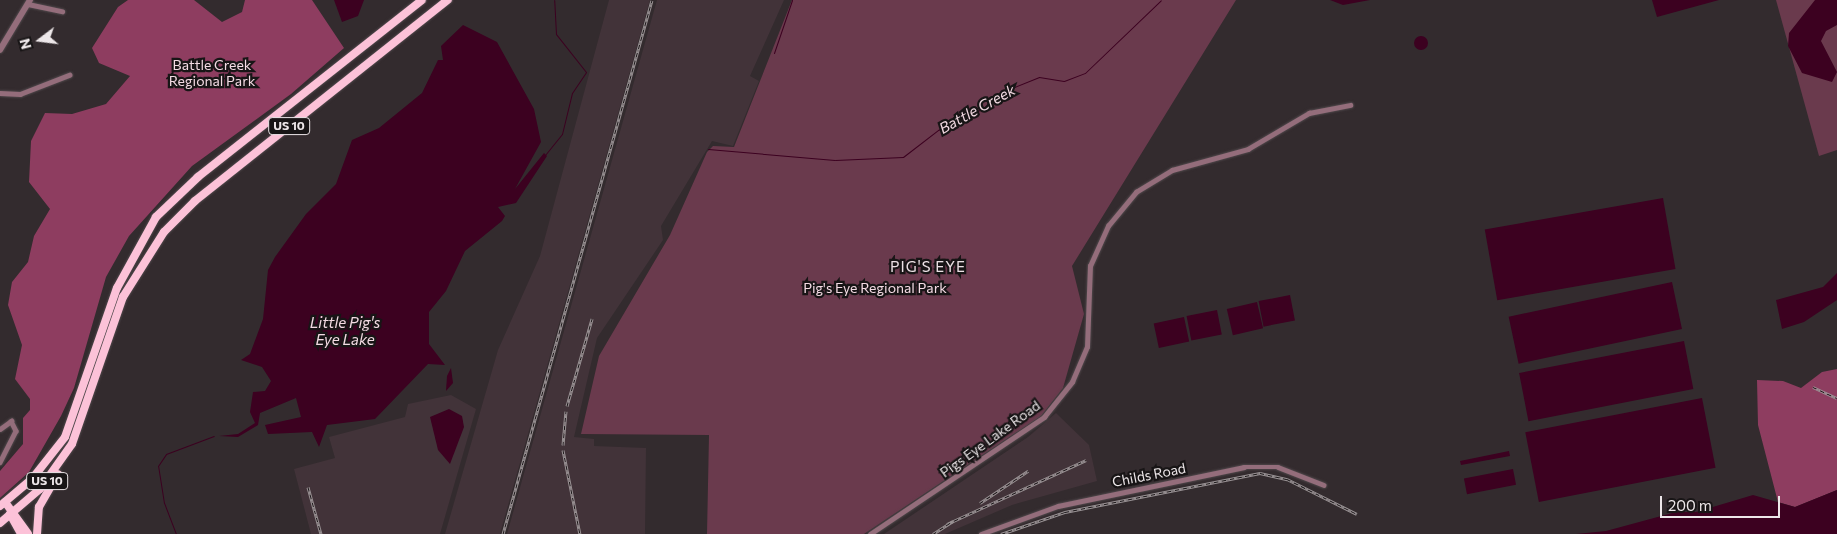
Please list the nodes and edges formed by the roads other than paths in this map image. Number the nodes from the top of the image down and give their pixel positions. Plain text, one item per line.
1 (422, 0) edge
2 (448, 0) edge
3 (30, 2) edge
4 (62, 11) dead end
5 (0, 50) edge
6 (69, 75) dead end
7 (0, 93) edge
8 (1350, 105) dead end
9 (0, 429) edge
10 (72, 444) junction
11 (0, 462) edge
12 (1324, 485) dead end
13 (3, 504) edge
14 (13, 514) junction
15 (0, 523) edge
16 (21, 534) edge
17 (28, 534) edge
18 (37, 534) edge
19 (870, 534) edge
20 (980, 534) edge

1 - 13 highway, US 10
2 - 10 highway, US 10
3 - 4 street
3 - 5 street
6 - 7 street
8 - 19 street, Pigs Eye Lake Road
9 - 11 street
10 - 14 highway, US 10
10 - 18 highway
12 - 20 street, Childs Road
13 - 14 highway
14 - 15 highway, US 10
14 - 16 highway
14 - 17 highway

